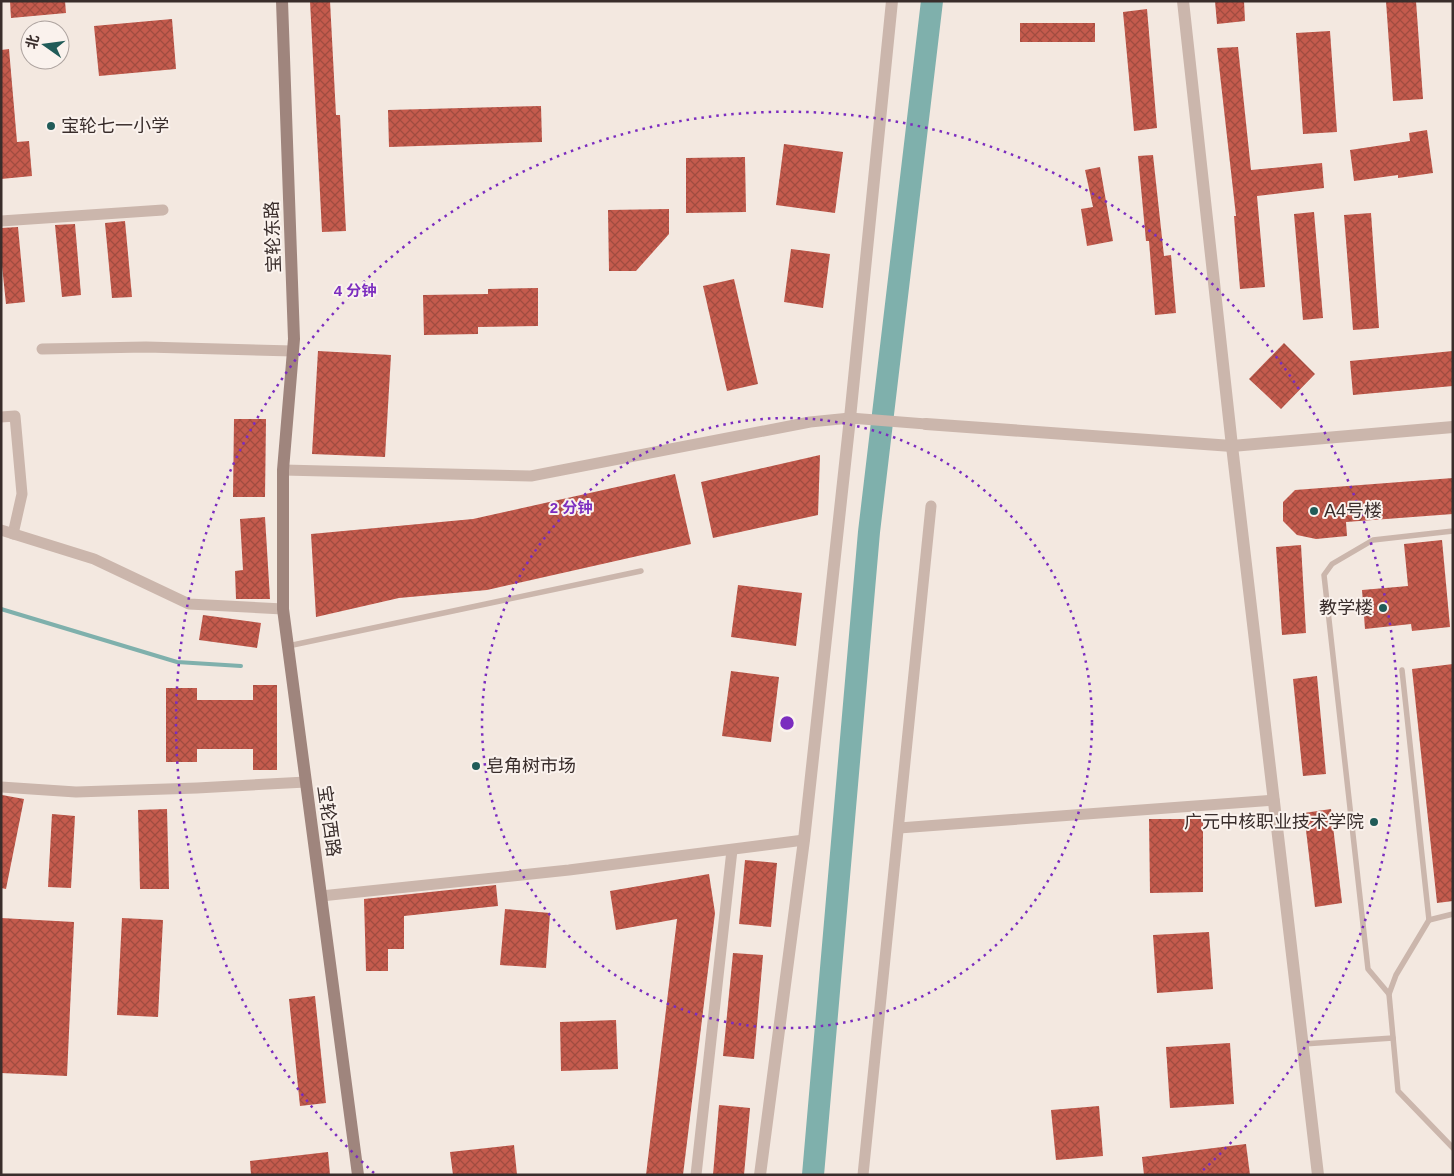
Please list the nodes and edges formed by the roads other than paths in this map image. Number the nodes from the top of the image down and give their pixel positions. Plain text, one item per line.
1 (282, 1) edge
2 (892, 1) edge
3 (1183, 1) edge
4 (163, 210) dead end
5 (1, 221) edge
6 (42, 349) dead end
7 (293, 350) junction
8 (1, 418) edge
9 (850, 418) junction
10 (926, 424) joint
11 (1453, 427) edge
12 (1232, 446) junction
13 (283, 470) junction
14 (932, 506) dead end
15 (1, 530) edge
16 (1453, 531) edge
17 (13, 534) junction
18 (641, 571) dead end
19 (283, 609) junction
20 (288, 646) junction
21 (1402, 670) dead end
22 (306, 782) junction
23 (1, 787) edge
24 (1274, 800) junction
25 (898, 828) junction
26 (804, 840) junction
27 (732, 850) junction
28 (321, 896) junction
29 (1453, 914) edge
30 (1429, 920) junction
31 (1389, 994) junction
32 (1393, 1038) junction
33 (1302, 1044) junction
34 (1453, 1148) edge
35 (358, 1175) edge
36 (696, 1175) edge
37 (760, 1175) edge
38 (863, 1175) edge
39 (1318, 1175) edge

1 - 7 main road, 宝轮东路
2 - 9 street
3 - 12 street
4 - 5 street
6 - 7 street
7 - 13 main road, 宝轮东路
8 - 17 street
9 - 10 street
9 - 13 street
9 - 26 street
10 - 12 street
11 - 12 street
12 - 24 street
13 - 19 main road, 宝轮西路
14 - 25 street
15 - 17 street
16 - 31 lane
17 - 19 street
18 - 20 lane
19 - 20 main road, 宝轮西路
20 - 22 main road, 宝轮西路
21 - 30 lane
22 - 23 street
22 - 28 main road, 宝轮西路
24 - 25 street
24 - 33 street
25 - 38 street
26 - 27 street
26 - 37 street
27 - 28 street
27 - 36 street
28 - 35 main road, 宝轮西路
29 - 30 lane
30 - 31 lane
31 - 32 lane
32 - 33 lane
32 - 34 lane
33 - 39 street

